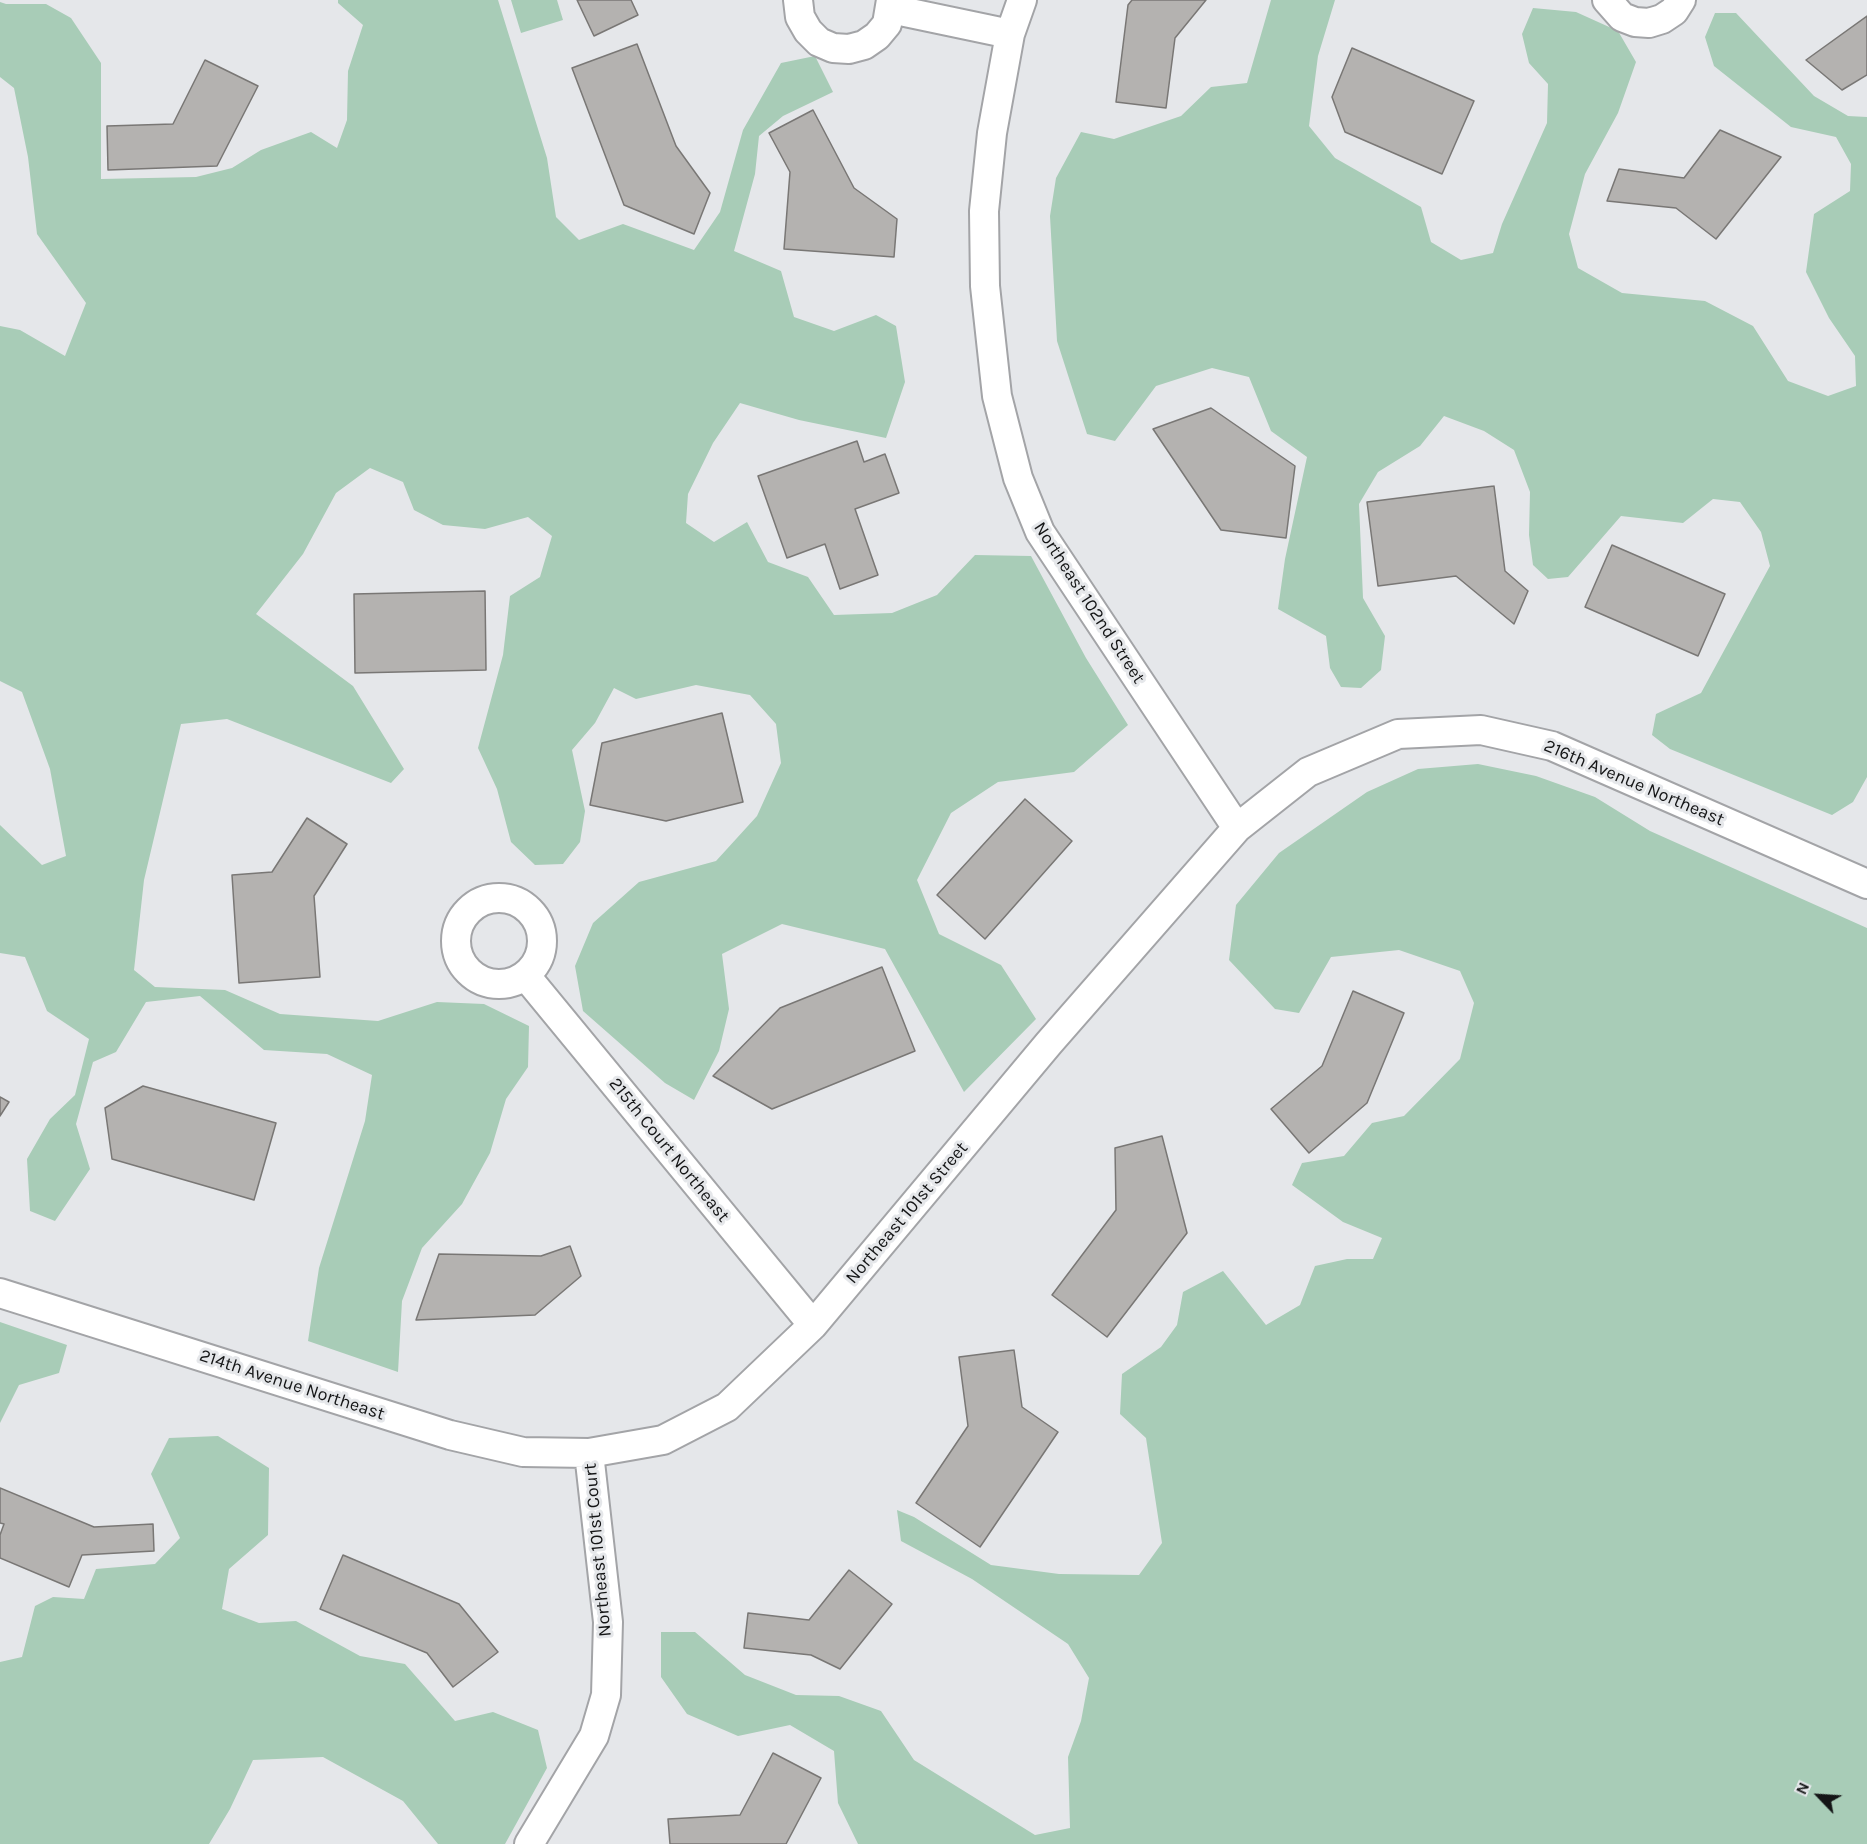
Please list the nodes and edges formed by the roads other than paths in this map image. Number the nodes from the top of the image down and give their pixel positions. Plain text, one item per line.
1 (798, 0) edge
2 (1022, 0) edge
3 (1607, 0) edge
4 (1681, 0) edge
5 (891, 4) edge
6 (1010, 34) junction
7 (1236, 828) junction
8 (1867, 884) edge
9 (1175, 901) joint
10 (525, 975) dead end
11 (0, 1293) edge
12 (813, 1325) junction
13 (589, 1453) junction
14 (529, 1844) edge

1 - 5 street
2 - 6 street, Northeast 102nd Street
3 - 4 street
5 - 6 street
6 - 7 street, Northeast 102nd Street
7 - 8 street, 216th Avenue Northeast
7 - 9 street, 216th Avenue Northeast
9 - 12 street, Northeast 101st Street
10 - 12 street, 215th Court Northeast
11 - 13 street, 214th Avenue Northeast
12 - 13 street, Northeast 101st Street
13 - 14 street, Northeast 101st Court

